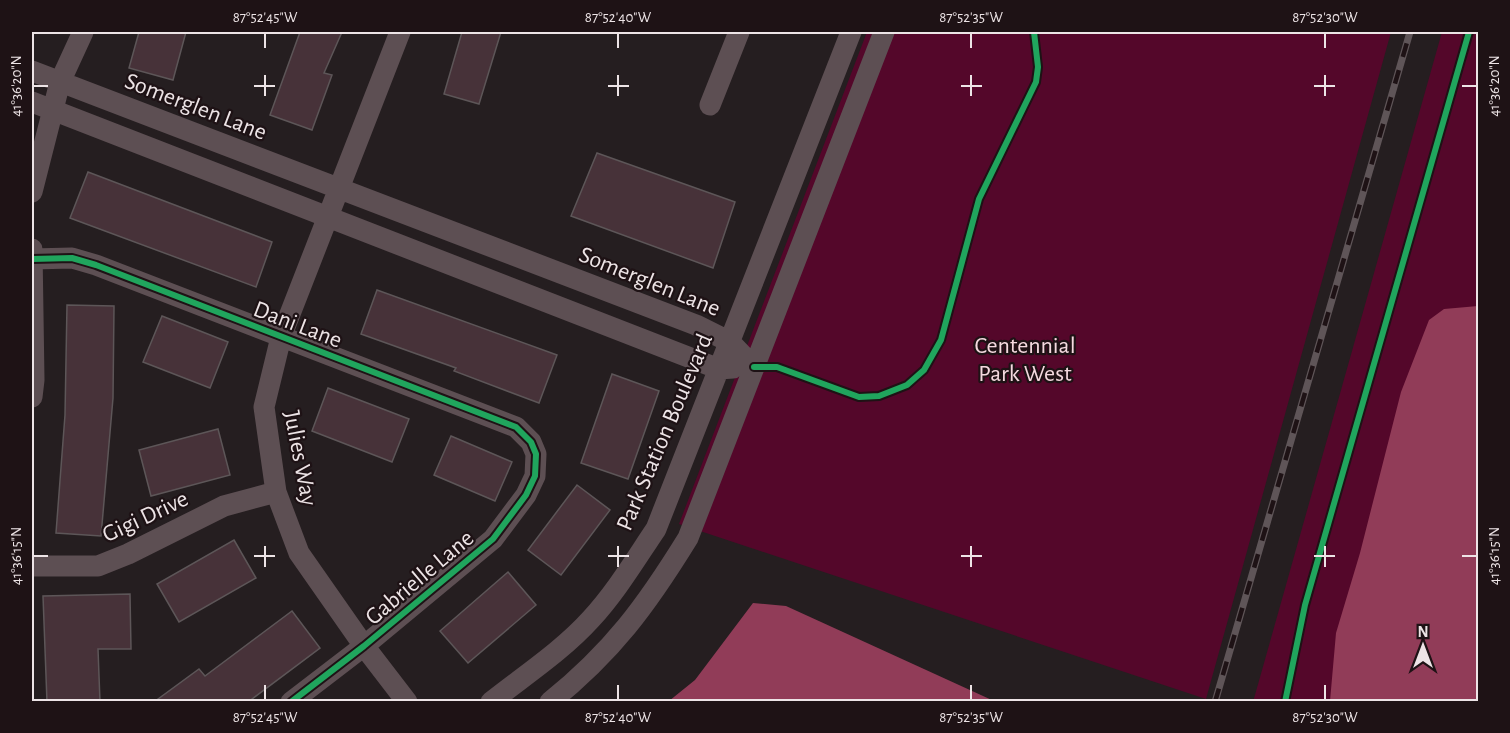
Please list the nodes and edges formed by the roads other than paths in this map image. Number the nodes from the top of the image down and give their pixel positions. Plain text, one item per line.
1 (83, 32) edge
2 (399, 32) edge
3 (739, 32) edge
4 (851, 32) edge
5 (884, 32) edge
6 (32, 71) edge
7 (60, 82) junction
8 (32, 102) edge
9 (710, 105) dead end
10 (52, 110) junction
11 (339, 187) junction
12 (32, 192) edge
13 (328, 216) junction
14 (32, 249) edge
15 (32, 259) edge
16 (282, 338) junction
17 (730, 342) junction
18 (754, 367) junction
19 (719, 369) junction
20 (32, 397) edge
21 (536, 454) joint
22 (276, 492) junction
23 (32, 566) edge
24 (364, 646) junction
25 (291, 702) edge
26 (407, 702) edge
27 (491, 702) edge
28 (550, 702) edge

1 - 7 street
2 - 11 street, Julies Way
3 - 9 street
4 - 17 street, Park Station Boulevard
5 - 18 street
6 - 7 street, Somerglen Lane
7 - 10 street
7 - 11 street, Somerglen Lane
8 - 10 street
10 - 12 street
10 - 13 street
11 - 13 street, Julies Way
11 - 17 street, Somerglen Lane
13 - 16 street, Julies Way
13 - 19 street
14 - 15 street
15 - 16 street, Dani Lane
15 - 20 street
16 - 21 street, Dani Lane
16 - 22 street, Julies Way
17 - 18 street, Somerglen Lane
17 - 19 street, Park Station Boulevard
18 - 19 street
18 - 28 street
19 - 27 street, Park Station Boulevard
21 - 24 street, Gabrielle Lane
22 - 23 street, Gigi Drive
22 - 24 street, Julies Way
24 - 25 street, Gabrielle Lane
24 - 26 street, Julies Way

